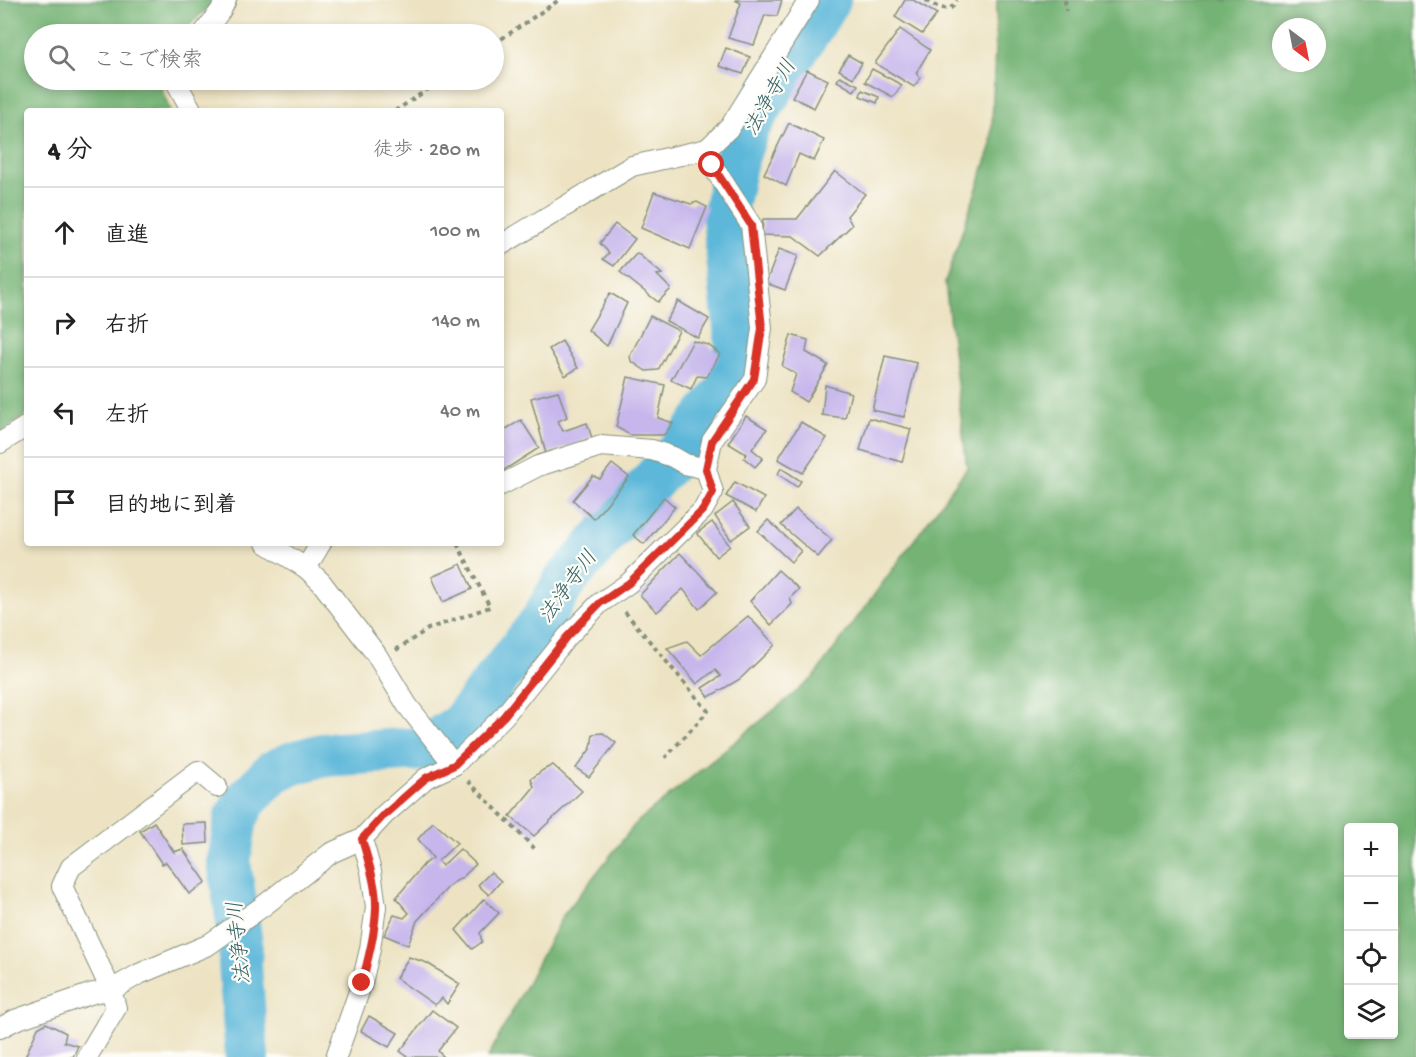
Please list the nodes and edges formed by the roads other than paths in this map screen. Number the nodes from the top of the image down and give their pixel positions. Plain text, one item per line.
1 (226, 0) edge
2 (809, 0) edge
3 (210, 24) edge
4 (180, 90) edge
5 (190, 108) edge
6 (707, 149) junction
7 (504, 243) edge
8 (24, 428) edge
9 (0, 442) edge
10 (706, 469) junction
11 (504, 483) edge
12 (271, 546) edge
13 (319, 546) edge
14 (306, 568) junction
15 (454, 765) junction
16 (217, 787) dead end
17 (362, 839) junction
18 (111, 990) junction
19 (0, 1028) edge
20 (87, 1057) edge
21 (336, 1057) edge

1 - 3 street
2 - 6 street
4 - 5 street
6 - 7 street
6 - 10 street
8 - 9 street
10 - 11 street
10 - 15 street
12 - 14 street
13 - 14 street
14 - 15 street
15 - 17 street
16 - 18 street
17 - 18 street
17 - 21 street
18 - 19 street
18 - 20 street

